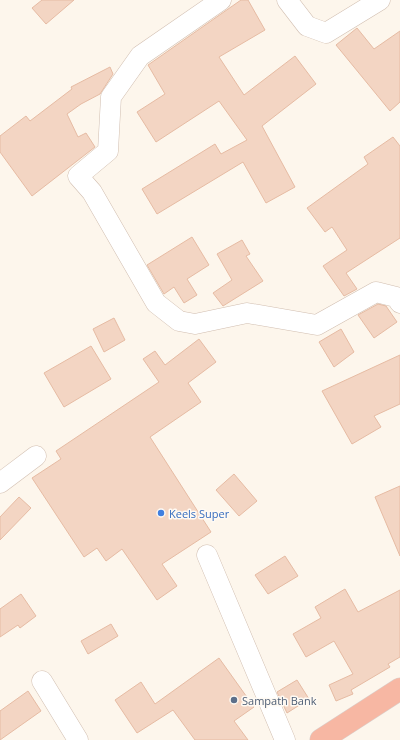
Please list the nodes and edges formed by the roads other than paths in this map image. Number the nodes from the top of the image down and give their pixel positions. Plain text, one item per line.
1 (221, 0) edge
2 (287, 0) edge
3 (380, 0) edge
4 (400, 303) edge
5 (36, 456) dead end
6 (0, 483) edge
7 (207, 555) dead end
8 (42, 681) dead end
9 (400, 689) edge
10 (78, 740) edge
11 (285, 740) edge
12 (320, 740) edge

1 - 4 street
2 - 3 street
5 - 6 street
7 - 11 street
8 - 10 street
9 - 12 highway

